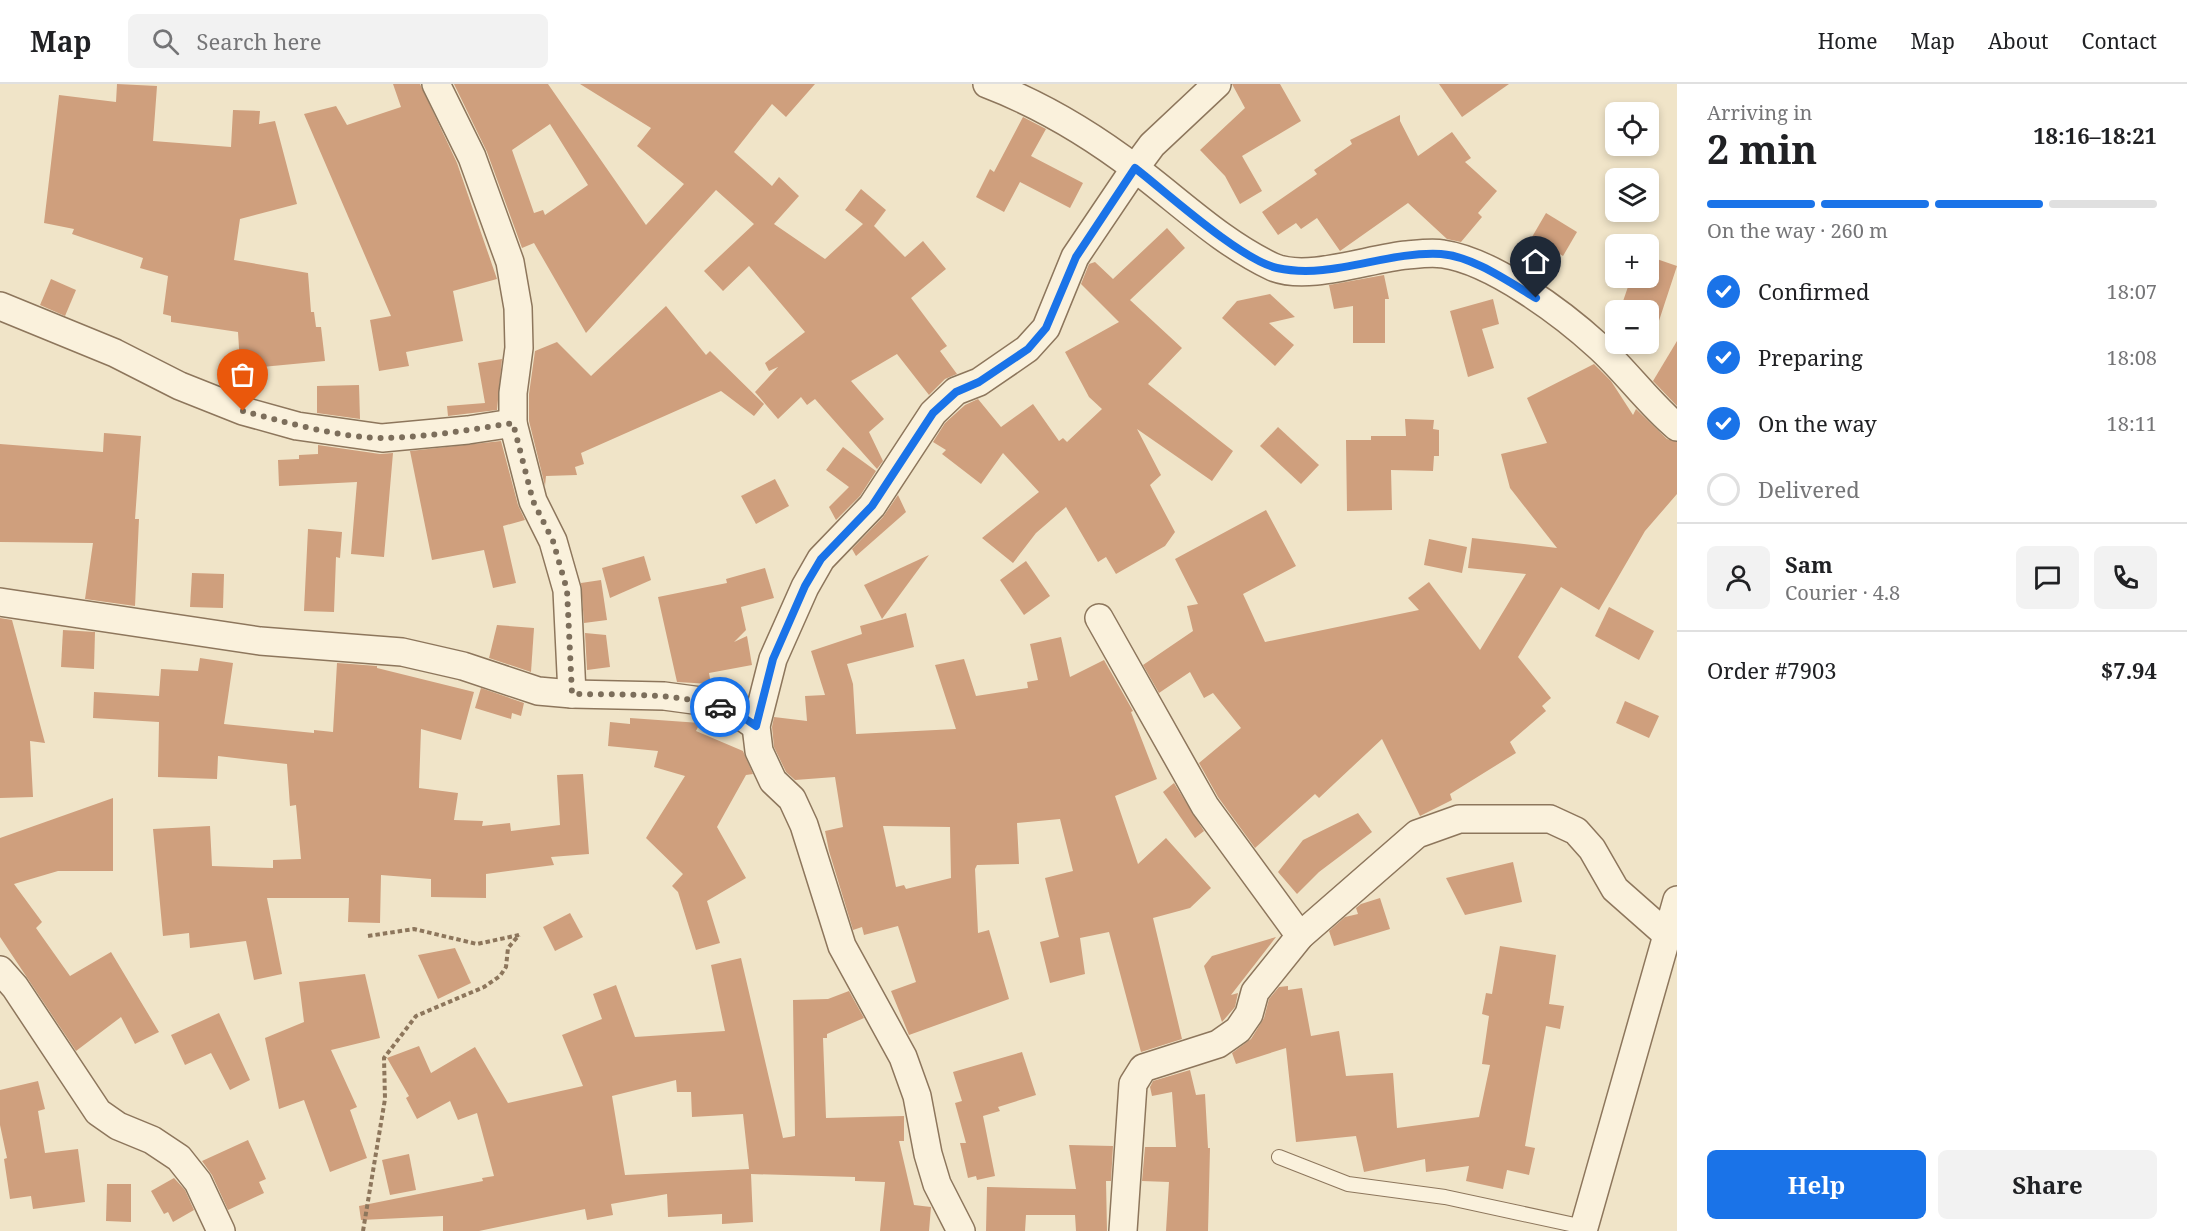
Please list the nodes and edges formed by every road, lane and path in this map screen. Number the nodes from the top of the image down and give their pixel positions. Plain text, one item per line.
1 (436, 84) edge
2 (987, 84) edge
3 (1217, 84) edge
4 (1135, 168) junction
5 (0, 306) edge
6 (513, 423) junction
7 (1677, 428) edge
8 (0, 602) edge
9 (1099, 618) dead end
10 (572, 694) junction
11 (756, 726) junction
12 (1677, 900) edge
13 (1665, 934) junction
14 (368, 936) dead end
15 (1300, 936) junction
16 (0, 970) edge
17 (1279, 1157) dead end
18 (1584, 1229) edge
19 (221, 1231) edge
20 (363, 1231) edge
21 (961, 1231) edge
22 (1123, 1231) edge

1 - 6 street
2 - 4 street
3 - 4 street
4 - 7 street
4 - 11 street
5 - 6 street
6 - 10 street
8 - 10 street
9 - 15 street
10 - 11 street
11 - 21 street
12 - 13 street
13 - 15 street
13 - 18 street
14 - 20 path
15 - 22 street
16 - 19 street
17 - 18 lane

